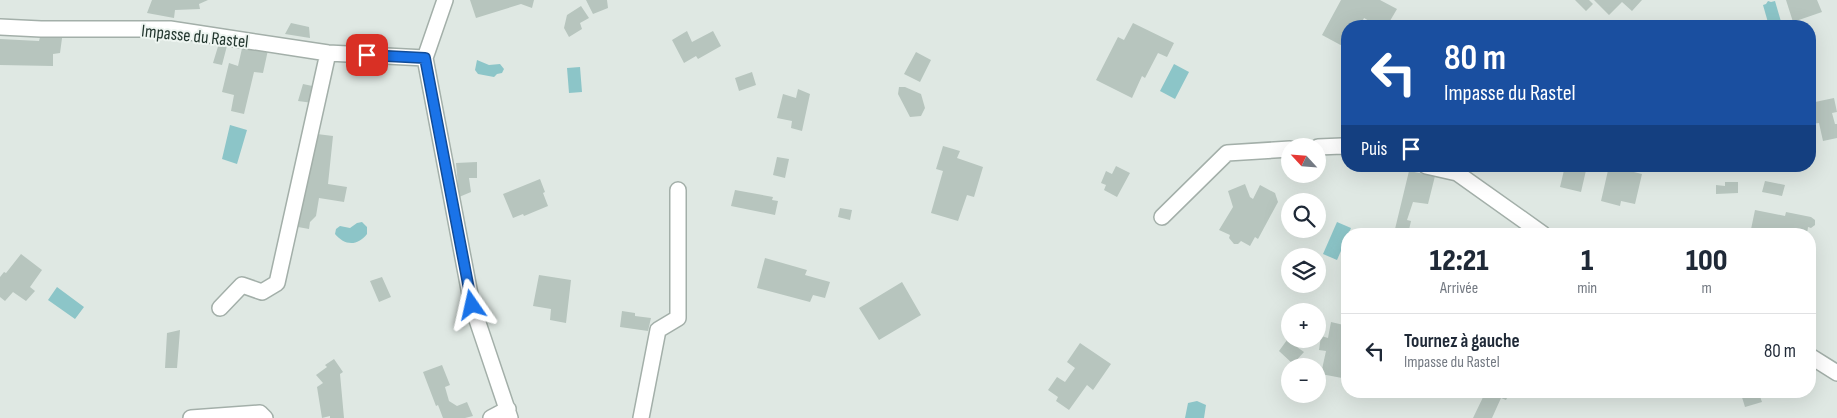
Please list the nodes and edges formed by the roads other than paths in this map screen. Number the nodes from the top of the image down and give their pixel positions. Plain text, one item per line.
1 (445, 0) edge
2 (0, 27) edge
3 (328, 53) junction
4 (425, 58) junction
5 (1341, 146) edge
6 (1326, 147) edge
7 (1281, 149) edge
8 (1449, 172) edge
9 (678, 190) dead end
10 (1162, 216) dead end
11 (1534, 228) edge
12 (220, 308) dead end
13 (1816, 360) edge
14 (1837, 373) edge
15 (509, 413) edge
16 (191, 418) edge
17 (265, 418) edge
18 (491, 418) edge
19 (641, 418) edge

1 - 4 street
2 - 3 street, Impasse du Rastel
3 - 4 street, Impasse du Rastel
3 - 12 street
4 - 15 street
5 - 6 street
7 - 10 street
8 - 11 street
9 - 19 street
13 - 14 street
15 - 18 street
16 - 17 street

